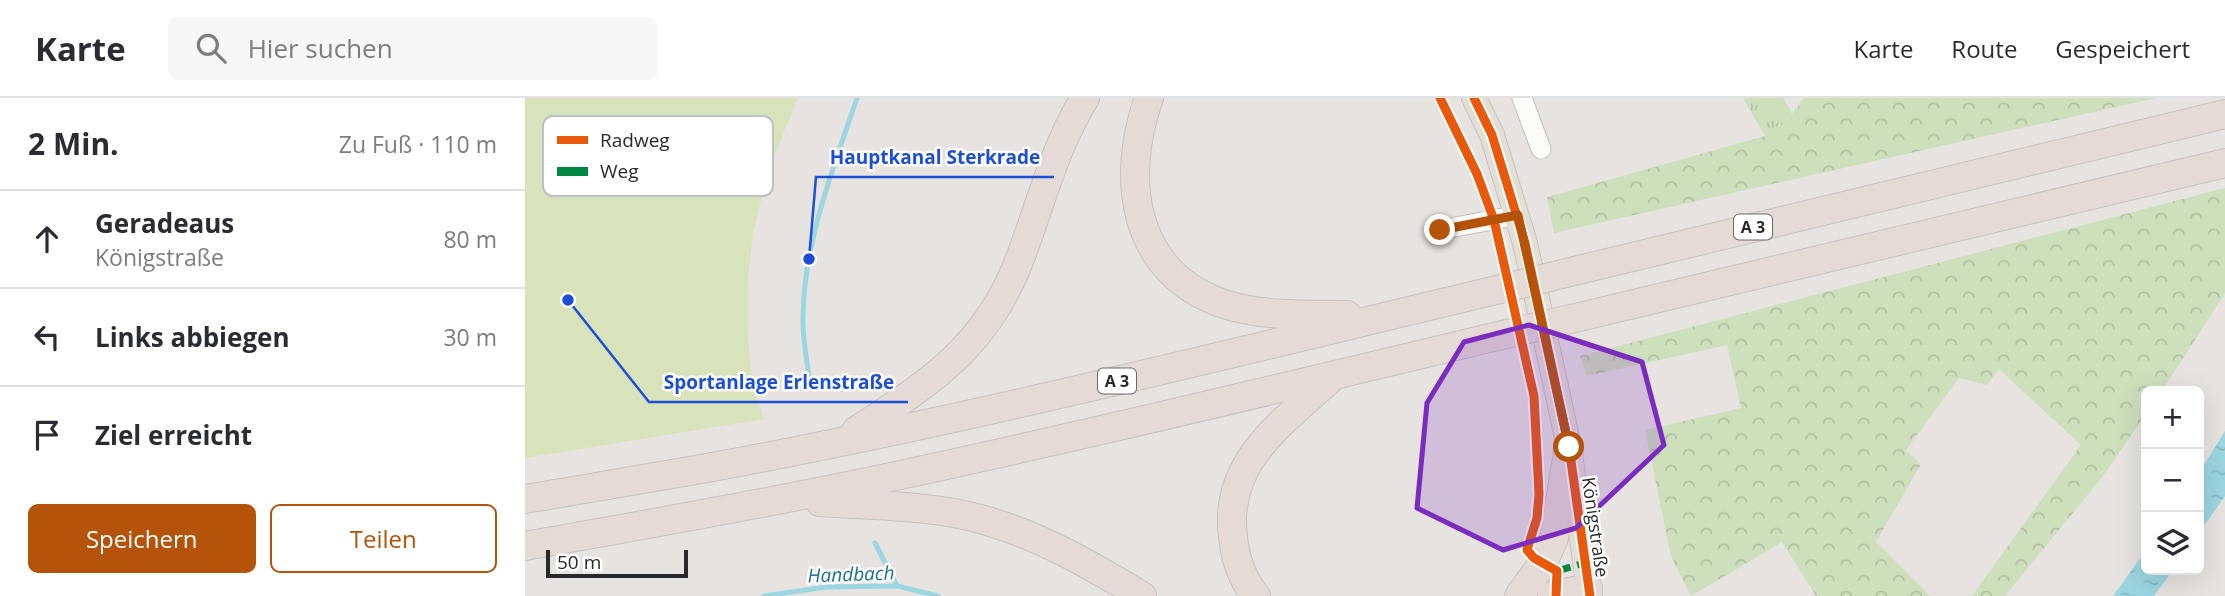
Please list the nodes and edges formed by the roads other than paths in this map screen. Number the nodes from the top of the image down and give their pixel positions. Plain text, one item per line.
1 (1085, 98) edge
2 (1149, 98) edge
3 (1474, 98) edge
4 (1522, 98) edge
5 (2225, 114) edge
6 (1541, 149) dead end
7 (2225, 163) edge
8 (1518, 215) junction
9 (1440, 230) dead end
10 (1392, 315) junction
11 (1335, 375) junction
12 (842, 441) junction
13 (1569, 447) junction
14 (525, 499) edge
15 (782, 499) junction
16 (525, 546) edge
17 (1589, 592) edge
18 (1142, 596) edge
19 (1256, 596) edge
20 (1519, 596) edge
21 (1552, 596) edge

1 - 12 highway
2 - 10 highway
3 - 8 main road, Königstraße
4 - 6 lane
5 - 10 highway, A 3, bridge
7 - 11 highway, bridge
8 - 9 lane
8 - 13 main road, Königstraße
10 - 12 highway, A 3
11 - 15 highway
11 - 19 highway
12 - 14 highway, A 3
13 - 17 main road, Königstraße
13 - 20 highway
15 - 16 highway
15 - 18 highway
17 - 21 highway

